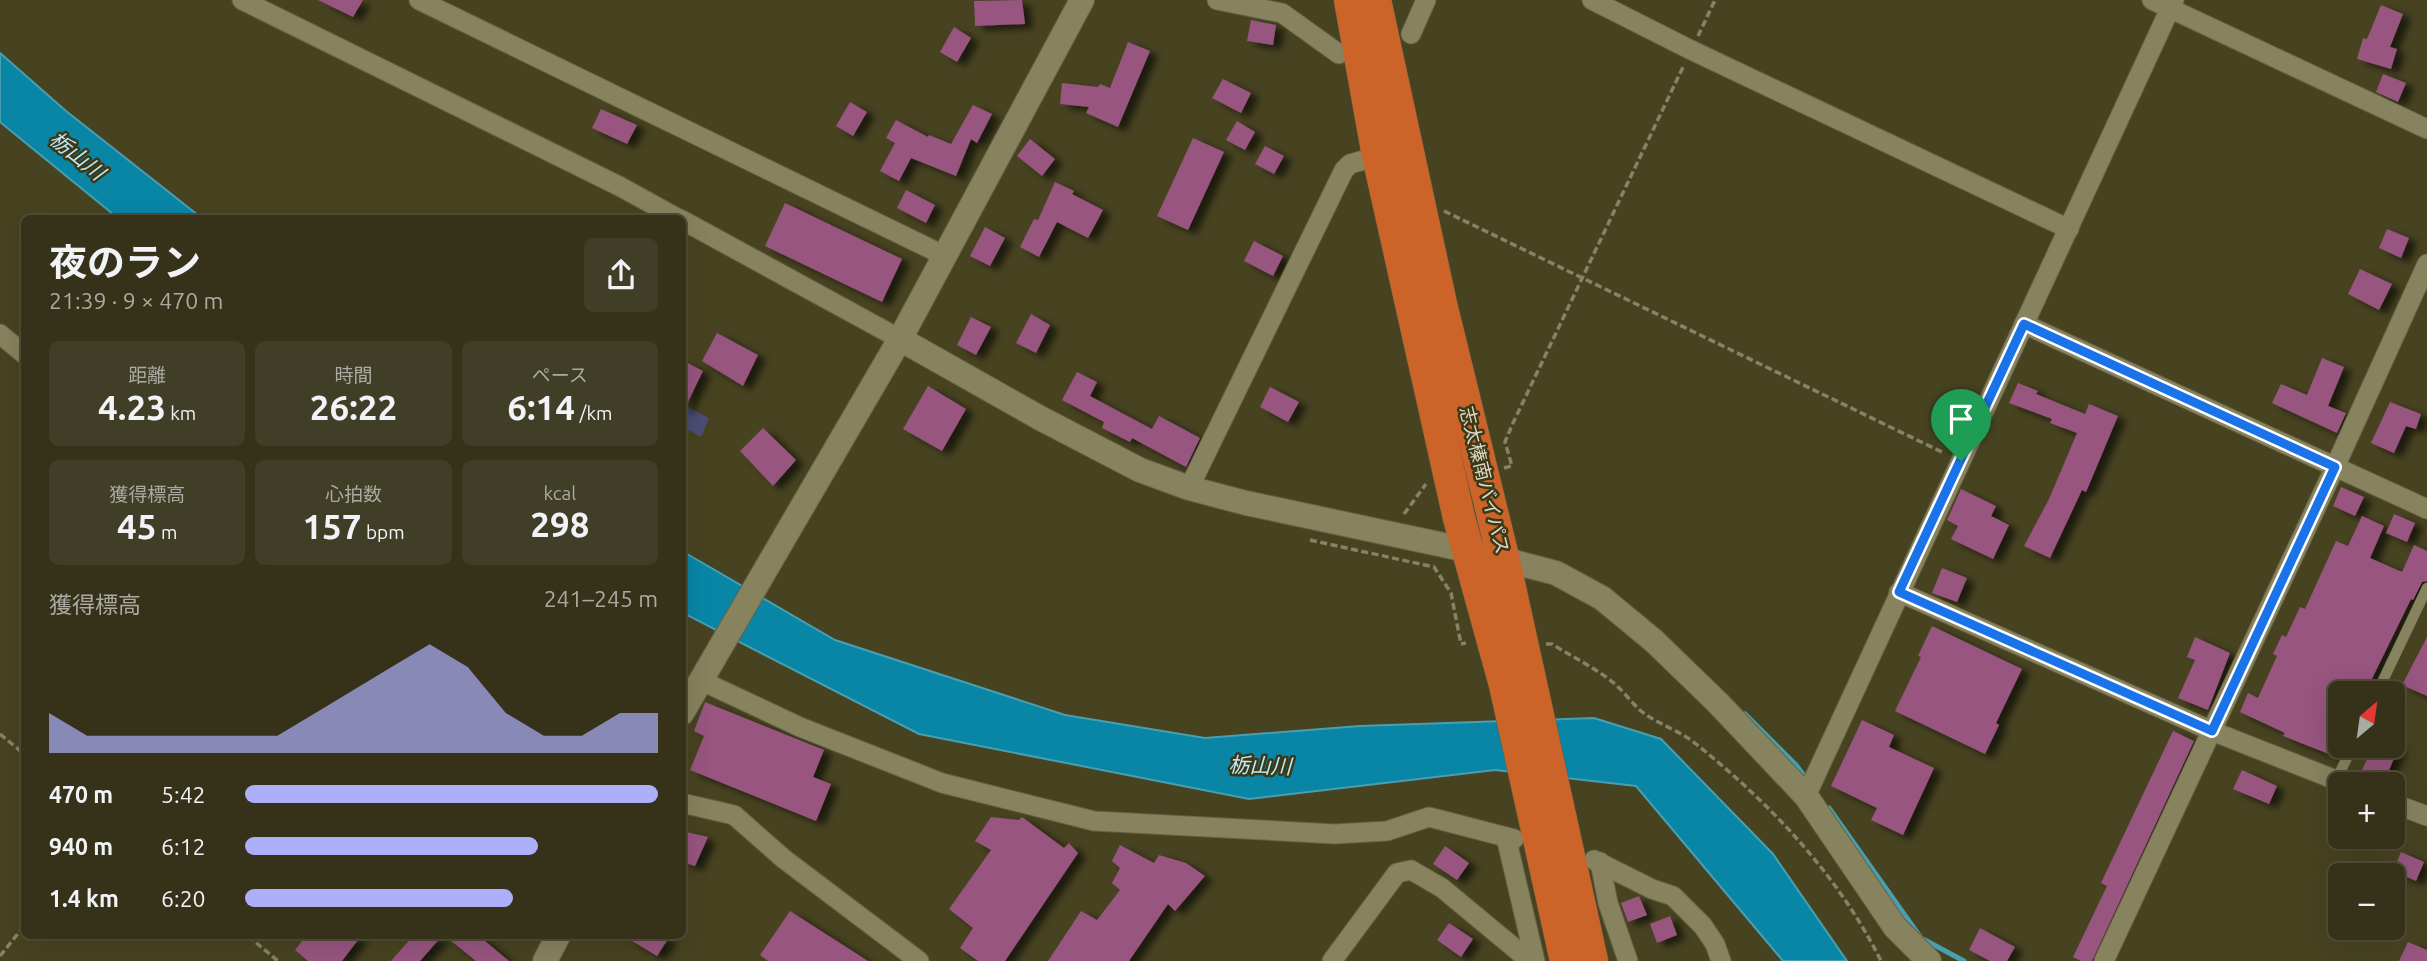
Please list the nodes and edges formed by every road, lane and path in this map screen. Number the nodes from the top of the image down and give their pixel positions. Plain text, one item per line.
1 (242, 0) edge
2 (419, 0) edge
3 (1082, 0) edge
4 (1217, 0) edge
5 (1350, 0) edge
6 (1375, 0) edge
7 (1426, 0) edge
8 (1592, 0) edge
9 (1716, 0) edge
10 (2152, 0) edge
11 (2172, 5) edge
12 (1411, 34) dead end
13 (1691, 50) junction
14 (1339, 54) dead end
15 (2427, 128) edge
16 (1378, 156) junction
17 (1421, 214) junction
18 (672, 215) edge
19 (686, 223) edge
20 (2069, 229) junction
21 (943, 255) junction
22 (2427, 264) edge
23 (1581, 278) junction
24 (2024, 324) junction
25 (0, 334) edge
26 (900, 339) junction
27 (21, 352) edge
28 (1961, 461) junction
29 (2335, 467) junction
30 (1504, 468) dead end
31 (1428, 482) dead end
32 (1189, 488) junction
33 (2427, 509) edge
34 (1404, 514) dead end
35 (1299, 537) dead end
36 (1467, 550) junction
37 (1504, 561) junction
38 (2427, 588) edge
39 (1899, 592) junction
40 (1466, 643) dead end
41 (1545, 644) dead end
42 (705, 676) junction
43 (2383, 681) edge
44 (1518, 684) junction
45 (686, 707) edge
46 (2212, 731) junction
47 (0, 734) edge
48 (21, 752) edge
49 (2328, 777) edge
50 (1810, 787) junction
51 (1542, 793) junction
52 (686, 804) edge
53 (2405, 808) edge
54 (2427, 816) edge
55 (21, 930) edge
56 (252, 939) edge
57 (556, 939) edge
58 (0, 956) edge
59 (912, 959) edge
60 (278, 961) edge
61 (545, 961) edge
62 (1332, 961) edge
63 (1532, 961) edge
64 (1566, 961) edge
65 (1592, 961) edge
66 (1628, 961) edge
67 (1721, 961) edge
68 (1881, 961) edge
69 (1929, 961) edge
70 (2104, 961) edge

1 - 18 street
2 - 21 street
3 - 21 street
4 - 14 street
5 - 16 highway, 志太榛南バイパス
6 - 17 highway, 志太榛南バイパス
7 - 12 street
8 - 13 street
9 - 13 path
10 - 11 street
11 - 15 street
11 - 20 street
13 - 20 street
13 - 23 path
16 - 32 street
16 - 36 highway, 志太榛南バイパス
17 - 23 path
17 - 37 highway, 志太榛南バイパス
19 - 26 street
20 - 24 street
21 - 26 street
22 - 29 street
23 - 28 path
23 - 30 path
24 - 28 street
24 - 29 street
25 - 27 street
26 - 32 street
26 - 42 street
28 - 39 street
29 - 33 street
29 - 46 street
31 - 34 path
32 - 36 street
35 - 40 path
36 - 37 street
36 - 44 highway, 志太榛南バイパス
37 - 44 highway, 志太榛南バイパス
37 - 50 street
38 - 43 lane
39 - 46 street
39 - 50 street
41 - 68 path
42 - 45 street
42 - 63 street
44 - 51 highway, 志太榛南バイパス
46 - 49 street
46 - 70 street
47 - 48 path
50 - 69 street
51 - 64 highway, 志太榛南バイパス
51 - 65 highway, 志太榛南バイパス
52 - 59 street
53 - 54 street
55 - 58 path
56 - 60 path
57 - 61 street
62 - 63 street
66 - 67 street

